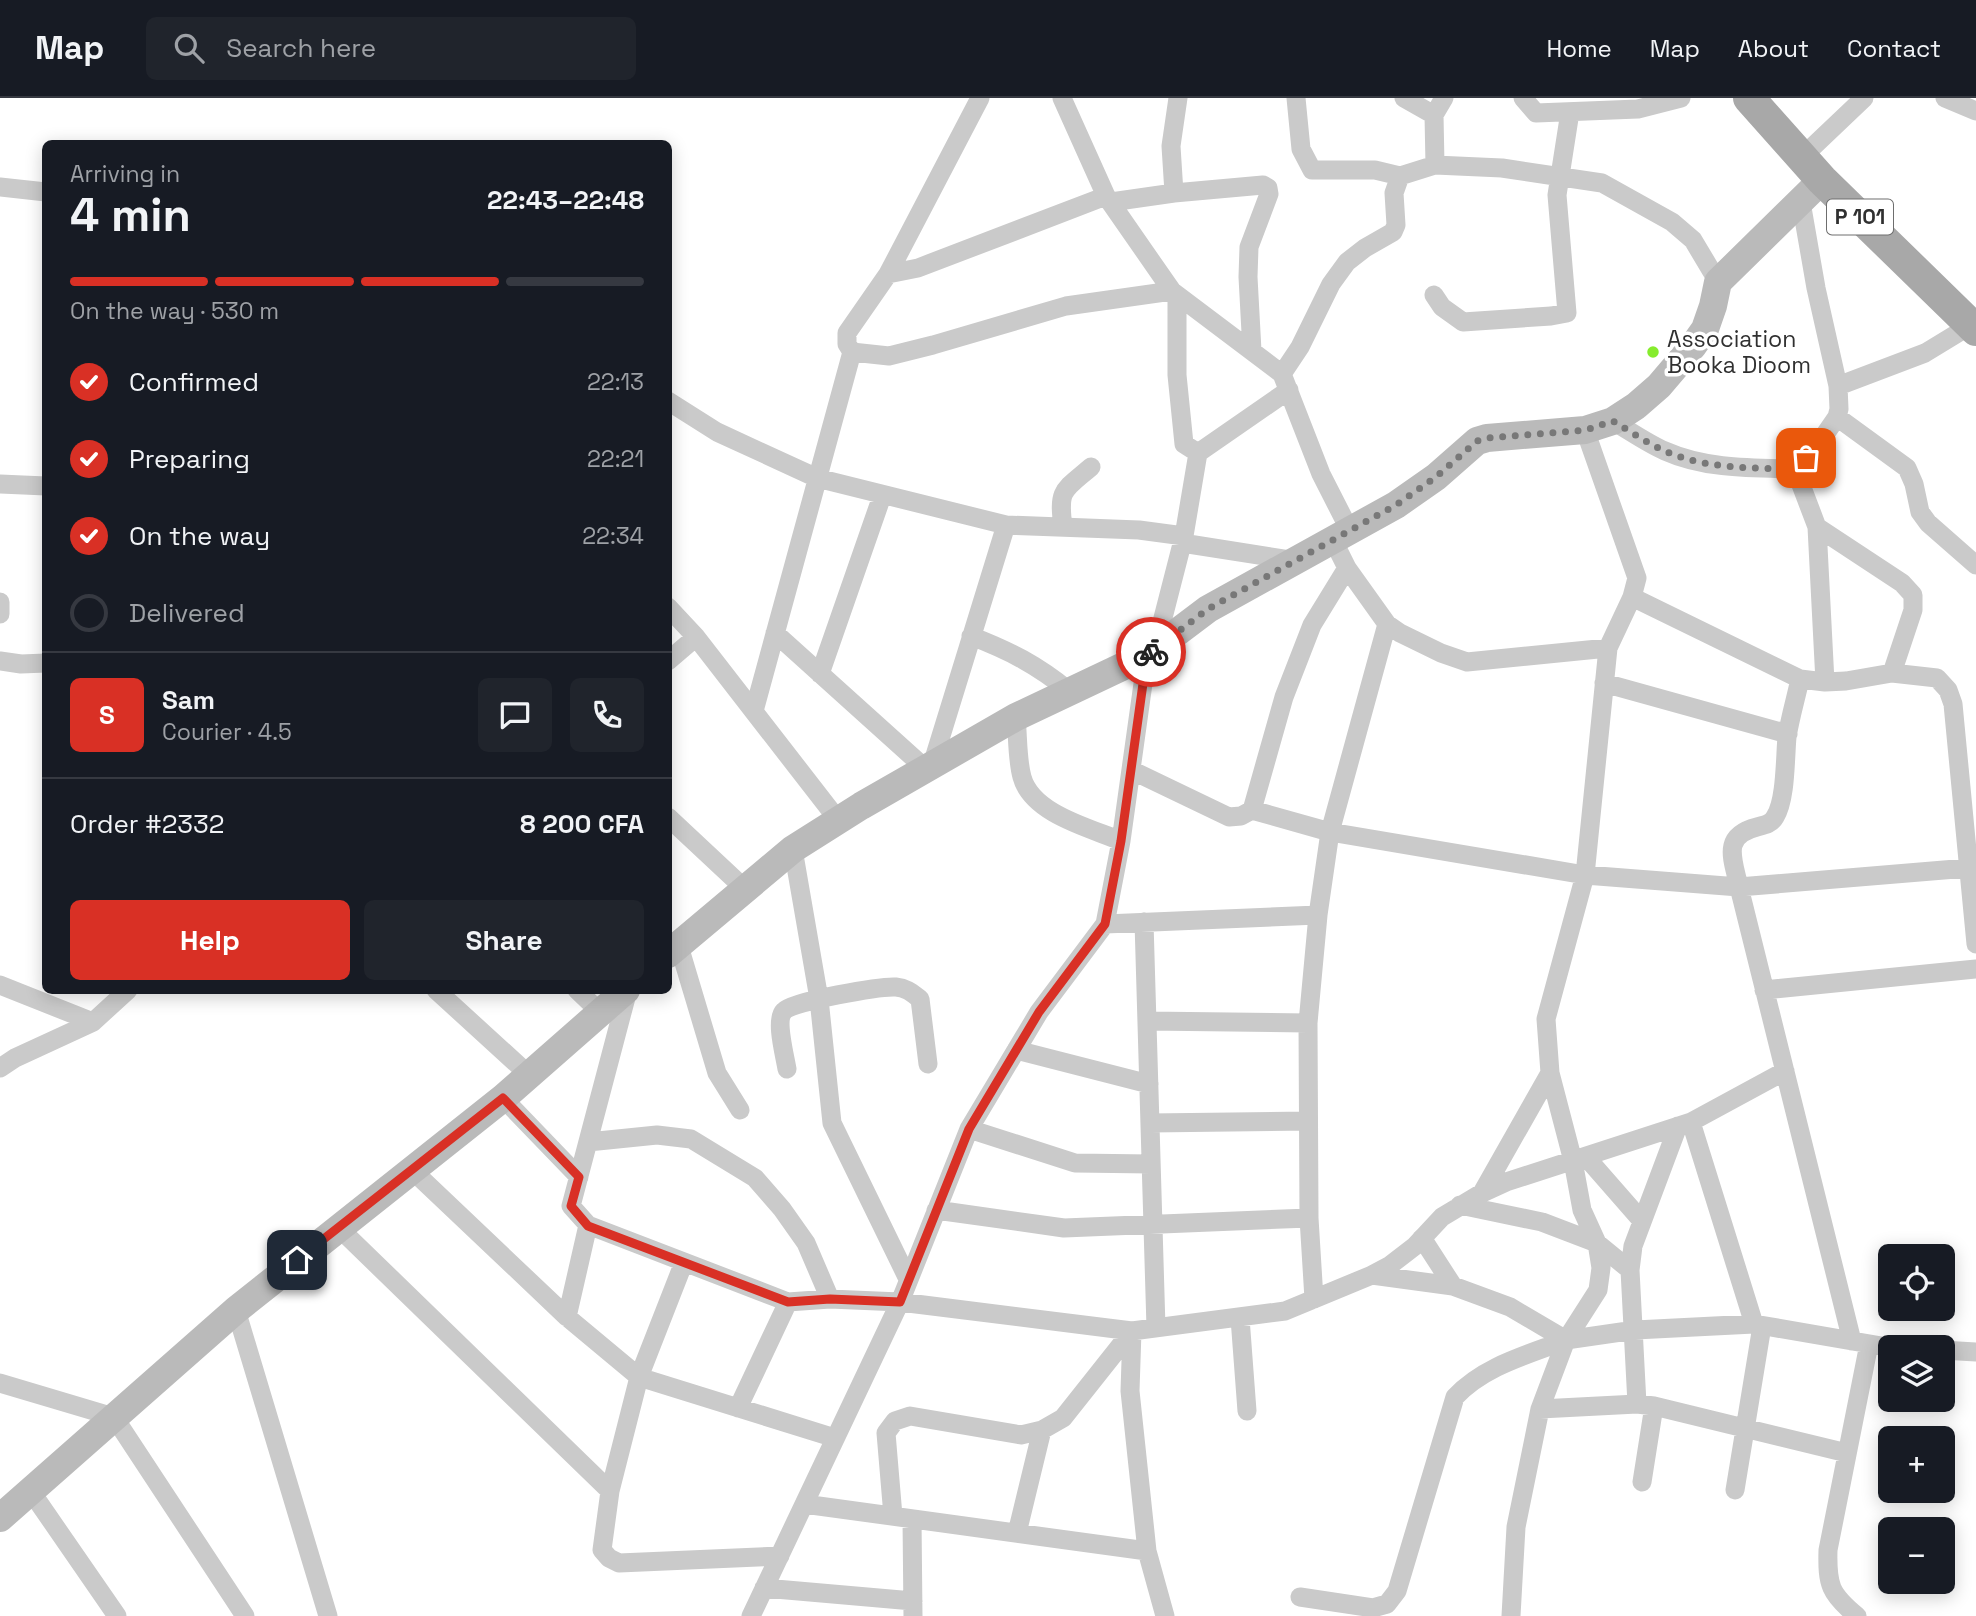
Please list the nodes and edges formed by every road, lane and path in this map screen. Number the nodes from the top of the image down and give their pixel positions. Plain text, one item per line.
1 (980, 98) edge
2 (1062, 98) edge
3 (1178, 98) edge
4 (1296, 98) edge
5 (1404, 98) edge
6 (1523, 98) edge
7 (1681, 98) edge
8 (1749, 98) edge
9 (1864, 98) edge
10 (1945, 98) edge
11 (1439, 106) edge
12 (1976, 111) edge
13 (1570, 112) junction
14 (1435, 165) junction
15 (1400, 176) junction
16 (1559, 176) junction
17 (1808, 180) junction
18 (0, 187) edge
19 (42, 192) edge
20 (1174, 192) junction
21 (1109, 199) junction
22 (888, 274) junction
23 (1718, 282) junction
24 (1175, 293) junction
25 (1434, 295) dead end
26 (1973, 328) edge
27 (1252, 351) junction
28 (852, 352) junction
29 (1285, 382) junction
30 (1838, 386) junction
31 (672, 407) edge
32 (1837, 417) junction
33 (1613, 421) junction
34 (1586, 430) junction
35 (1198, 453) junction
36 (1091, 467) dead end
37 (1795, 469) junction
38 (817, 478) junction
39 (0, 484) edge
40 (42, 486) edge
41 (882, 496) junction
42 (1006, 525) junction
43 (1063, 527) junction
44 (1817, 527) junction
45 (1341, 535) junction
46 (1183, 539) junction
47 (1296, 561) junction
48 (1976, 565) edge
49 (1347, 568) junction
50 (1632, 597) junction
51 (0, 602) edge
52 (672, 611) edge
53 (0, 614) edge
54 (1387, 624) junction
55 (775, 634) junction
56 (971, 636) junction
57 (696, 637) junction
58 (1608, 648) junction
59 (1151, 652) junction
60 (672, 658) edge
61 (0, 661) edge
62 (42, 663) edge
63 (1892, 673) junction
64 (820, 674) junction
65 (1800, 679) junction
66 (1825, 682) junction
67 (1604, 683) junction
68 (1069, 691) junction
69 (754, 712) junction
70 (1016, 717) junction
71 (1788, 734) junction
72 (929, 767) junction
73 (1131, 770) junction
74 (1252, 810) junction
75 (838, 820) junction
76 (672, 821) edge
77 (1330, 832) junction
78 (1121, 841) junction
79 (793, 849) junction
80 (1968, 868) junction
81 (1585, 875) junction
82 (1739, 887) junction
83 (745, 889) junction
84 (1974, 895) edge
85 (1318, 915) junction
86 (1144, 922) junction
87 (1105, 924) junction
88 (1976, 944) edge
89 (672, 949) edge
90 (1976, 969) edge
91 (0, 985) edge
92 (1764, 990) junction
93 (124, 994) edge
94 (445, 994) edge
95 (581, 994) edge
96 (622, 994) edge
97 (626, 994) edge
98 (819, 999) junction
99 (600, 1012) junction
100 (1147, 1021) junction
101 (93, 1022) junction
102 (1308, 1023) junction
103 (1016, 1050) junction
104 (928, 1064) dead end
105 (0, 1068) edge
106 (787, 1069) dead end
107 (1785, 1071) junction
108 (1550, 1073) junction
109 (528, 1074) junction
110 (1149, 1084) junction
111 (503, 1098) junction
112 (740, 1110) dead end
113 (1308, 1121) junction
114 (1150, 1124) junction
115 (1685, 1124) junction
116 (969, 1129) junction
117 (589, 1142) junction
118 (1580, 1159) junction
119 (1151, 1164) junction
120 (411, 1169) junction
121 (579, 1177) junction
122 (1482, 1193) junction
123 (1460, 1205) junction
124 (936, 1210) junction
125 (1309, 1218) junction
126 (1642, 1221) junction
127 (1154, 1224) junction
128 (588, 1226) junction
129 (338, 1227) junction
130 (1422, 1237) junction
131 (1597, 1243) junction
132 (684, 1262) junction
133 (1630, 1270) junction
134 (1371, 1275) junction
135 (908, 1279) junction
136 (1453, 1286) junction
137 (830, 1299) junction
138 (1314, 1299) junction
139 (788, 1302) junction
140 (900, 1302) junction
141 (236, 1310) junction
142 (567, 1317) junction
143 (1240, 1318) junction
144 (1758, 1325) junction
145 (1156, 1328) junction
146 (1635, 1330) junction
147 (1132, 1331) junction
148 (1566, 1340) junction
149 (1860, 1342) junction
150 (1878, 1345) edge
151 (1955, 1351) edge
152 (1976, 1352) edge
153 (639, 1377) junction
154 (0, 1383) edge
155 (1645, 1405) junction
156 (738, 1408) junction
157 (1540, 1409) junction
158 (1247, 1411) dead end
159 (114, 1417) junction
160 (1745, 1427) junction
161 (1042, 1430) junction
162 (835, 1438) junction
163 (1847, 1453) junction
164 (1642, 1482) dead end
165 (30, 1490) junction
166 (1735, 1490) dead end
167 (610, 1491) junction
168 (804, 1504) junction
169 (0, 1518) edge
170 (903, 1518) junction
171 (1017, 1533) junction
172 (1147, 1551) junction
173 (780, 1556) junction
174 (764, 1588) junction
175 (1300, 1597) dead end
176 (913, 1609) edge
177 (117, 1616) edge
178 (246, 1616) edge
179 (328, 1616) edge
180 (751, 1616) edge
181 (1165, 1616) edge
182 (1511, 1616) edge
183 (1857, 1616) edge

1 - 22 street
2 - 21 street
3 - 20 street
4 - 15 street
5 - 11 street
6 - 13 street
7 - 13 street
8 - 17 main road, P 101
9 - 17 street
10 - 12 street
11 - 14 street
13 - 16 street
14 - 15 street
14 - 16 street
15 - 29 street
16 - 23 street
16 - 25 street
17 - 23 street
17 - 26 main road, P 101
17 - 30 street
18 - 19 street
20 - 21 street
20 - 27 street
21 - 22 street
21 - 24 street
22 - 28 street
23 - 33 street
24 - 27 street
24 - 28 street
24 - 35 street
26 - 30 street
27 - 29 street
28 - 38 street
29 - 35 street
29 - 45 street
30 - 32 street
31 - 38 street
32 - 37 street
32 - 48 street
33 - 34 street
33 - 37 street
34 - 45 street
34 - 50 street
35 - 46 street
36 - 43 street
37 - 44 street
38 - 41 street
38 - 55 street
39 - 40 street
41 - 42 street
41 - 64 street
42 - 43 street
42 - 56 street
43 - 46 street
44 - 63 street
44 - 66 street
45 - 47 street
45 - 49 street
46 - 47 street
46 - 59 street
47 - 59 street
49 - 54 street
49 - 74 street
50 - 58 street
50 - 65 street
51 - 53 street
52 - 57 street
54 - 58 street
54 - 77 street
55 - 64 street
55 - 69 street
56 - 68 street
56 - 72 street
57 - 60 street
57 - 69 street
58 - 67 street
59 - 68 street
59 - 73 street
61 - 62 street
63 - 66 street
63 - 80 street
64 - 72 street
65 - 66 street
65 - 71 street
67 - 71 street
67 - 81 street
68 - 70 street
69 - 75 street
70 - 72 street
70 - 78 street
71 - 82 street
72 - 75 street
73 - 74 street
73 - 78 street
74 - 77 street
75 - 79 street
76 - 83 street
77 - 81 street
77 - 85 street
78 - 87 street
79 - 83 street
79 - 98 street
80 - 82 street
80 - 84 street
81 - 82 street
81 - 108 street
82 - 92 street
83 - 89 street
84 - 88 street
85 - 86 street
85 - 102 street
86 - 87 street
86 - 100 street
87 - 103 street
89 - 112 street
90 - 92 street
91 - 101 street
92 - 107 street
93 - 101 street
94 - 109 street
95 - 99 street
96 - 99 street
97 - 117 street
98 - 104 street
98 - 106 street
98 - 135 street
99 - 109 street
100 - 102 street
100 - 110 street
101 - 105 street
102 - 113 street
103 - 110 street
103 - 116 street
107 - 115 street
107 - 149 street
108 - 118 street
108 - 122 street
109 - 111 street
110 - 114 street
111 - 120 street
111 - 121 street
113 - 114 street
113 - 125 street
114 - 119 street
115 - 118 street
115 - 126 street
115 - 144 street
116 - 119 street
116 - 124 street
117 - 121 street
117 - 137 street
118 - 122 street
118 - 126 street
118 - 131 street
119 - 127 street
120 - 129 street
120 - 142 street
121 - 128 street
122 - 123 street
123 - 130 street
123 - 131 street
124 - 127 street
124 - 135 street
125 - 127 street
125 - 138 street
126 - 133 street
127 - 145 street
128 - 132 street
128 - 142 street
129 - 141 street
129 - 167 street
130 - 134 street
130 - 136 street
131 - 133 street
131 - 148 street
132 - 139 street
132 - 153 street
133 - 146 street
134 - 136 street
134 - 138 street
135 - 140 street
136 - 148 street
137 - 139 street
137 - 140 street
138 - 143 street
139 - 156 street
140 - 147 street
140 - 162 street
141 - 159 street
141 - 179 street
142 - 153 street
143 - 145 street
143 - 158 street
144 - 146 street
144 - 149 street
144 - 160 street
145 - 147 street
146 - 148 street
146 - 155 street
147 - 161 street
147 - 172 street
148 - 157 street
148 - 175 street
149 - 150 street
149 - 163 street
151 - 152 street
153 - 156 street
153 - 167 street
154 - 159 street
155 - 157 street
155 - 160 street
155 - 164 street
156 - 162 street
157 - 182 street
159 - 165 street
159 - 178 street
160 - 163 street
160 - 166 street
161 - 170 street
161 - 171 street
162 - 168 street
163 - 183 street
165 - 169 street
165 - 177 street
167 - 173 street
168 - 170 street
168 - 173 street
170 - 171 street
170 - 176 street
171 - 172 street
172 - 181 street
173 - 174 street
174 - 176 street
174 - 180 street

